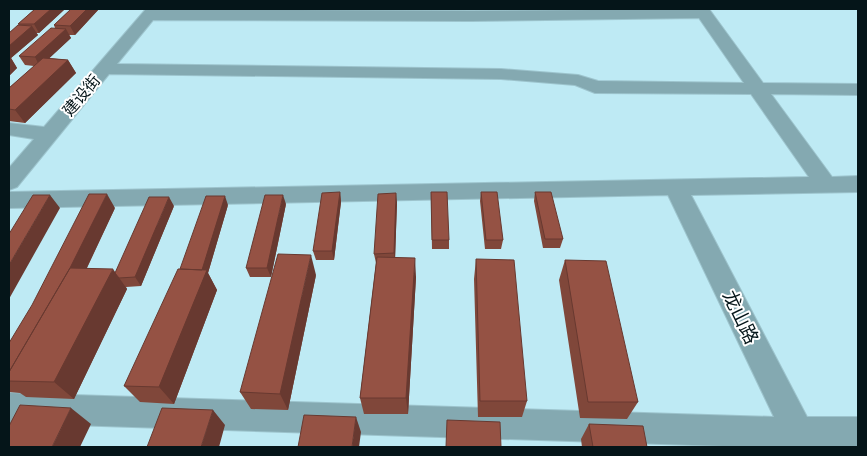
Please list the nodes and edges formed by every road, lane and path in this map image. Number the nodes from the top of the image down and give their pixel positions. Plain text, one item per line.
1 (702, 11) edge
2 (151, 12) edge
3 (104, 68) junction
4 (758, 88) junction
5 (858, 89) edge
6 (9, 129) edge
7 (49, 134) junction
8 (9, 182) edge
9 (825, 184) junction
10 (858, 184) edge
11 (676, 188) junction
12 (9, 200) edge
13 (9, 408) edge
14 (858, 433) edge
15 (802, 440) edge

1 - 2 street
1 - 4 street
2 - 3 street, 建设街
3 - 4 street
3 - 7 street, 建设街
4 - 5 street
4 - 9 street
6 - 7 street
7 - 8 street, 建设街
9 - 10 street
9 - 11 street
11 - 12 street
11 - 15 street, 龙山路
13 - 15 street
14 - 15 street

